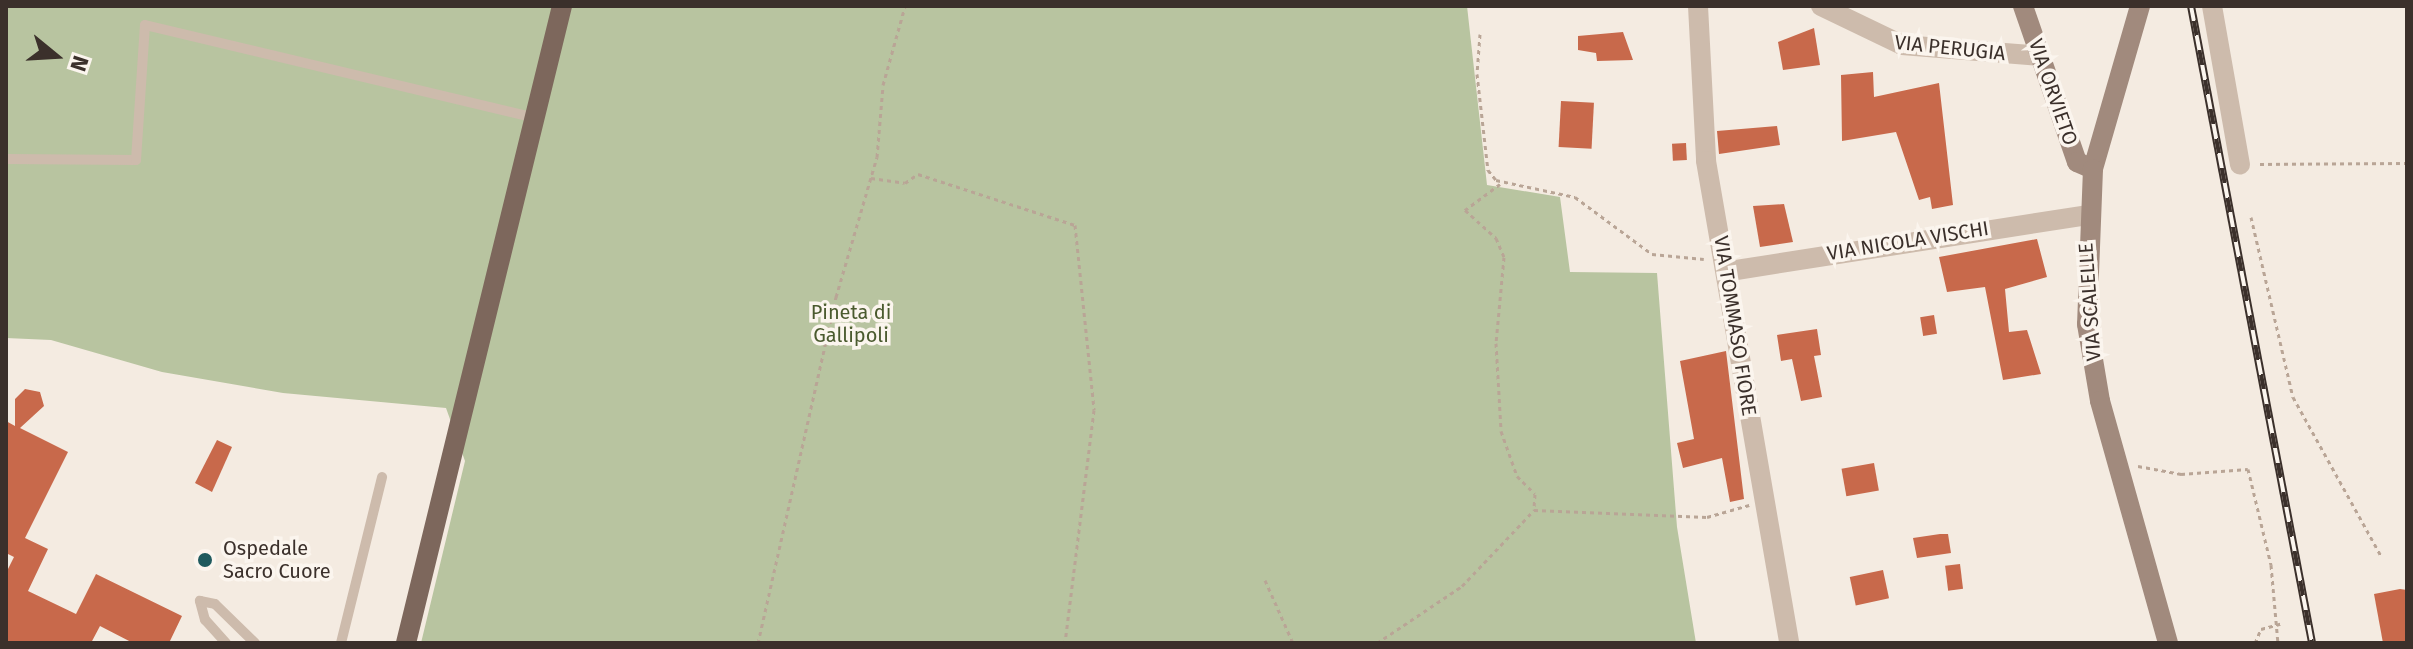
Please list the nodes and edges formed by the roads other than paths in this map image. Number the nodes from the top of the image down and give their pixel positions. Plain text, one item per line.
1 (562, 6) edge
2 (1698, 6) edge
3 (1821, 6) edge
4 (2023, 6) edge
5 (2140, 6) edge
6 (2212, 6) edge
7 (2041, 56) junction
8 (534, 118) junction
9 (6, 159) edge
10 (2240, 165) road end
11 (2093, 169) junction
12 (2086, 215) junction
13 (1729, 266) junction
14 (382, 477) dead end
15 (226, 643) edge
16 (255, 643) edge
17 (341, 643) edge
18 (406, 643) edge
19 (1789, 643) edge
20 (2168, 643) edge

1 - 8 main road
2 - 13 street, VIA TOMMASO FIORE
3 - 7 street, VIA PERUGIA
4 - 7 main road, VIA ORVIETO
5 - 11 main road, VIA SCALELLE
6 - 10 street
7 - 11 main road, VIA ORVIETO
8 - 9 lane
8 - 18 main road
11 - 12 main road, VIA SCALELLE
12 - 13 street, VIA NICOLA VISCHI
12 - 20 main road, VIA SCALELLE
13 - 19 street, VIA TOMMASO FIORE
14 - 17 lane
15 - 16 lane

